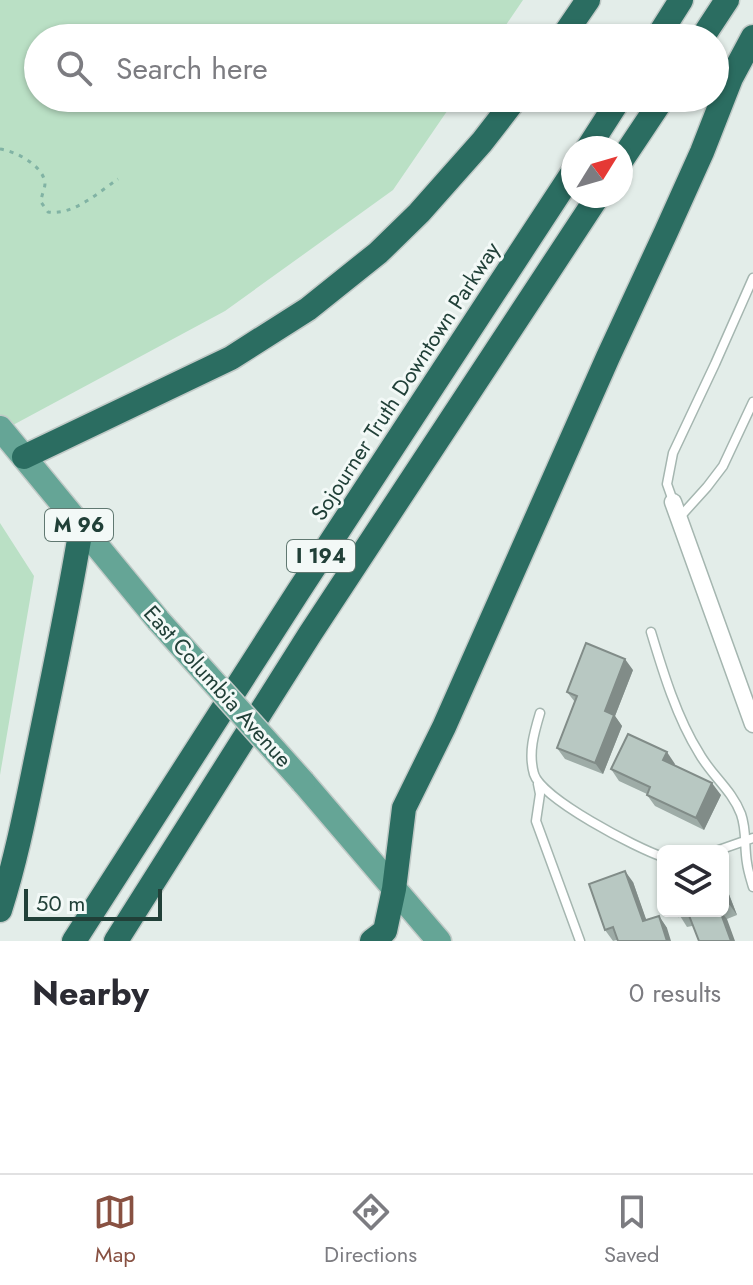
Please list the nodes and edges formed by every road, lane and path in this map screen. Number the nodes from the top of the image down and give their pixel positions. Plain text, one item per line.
1 (588, 0) edge
2 (681, 0) edge
3 (727, 0) edge
4 (572, 24) edge
5 (666, 24) edge
6 (711, 24) edge
7 (753, 37) edge
8 (729, 83) edge
9 (505, 112) edge
10 (611, 112) edge
11 (654, 112) edge
12 (718, 112) edge
13 (596, 136) edge
14 (633, 143) edge
15 (1, 150) edge
16 (118, 179) dead end
17 (561, 190) edge
18 (590, 208) edge
19 (753, 278) edge
20 (753, 402) edge
21 (0, 428) edge
22 (24, 457) junction
23 (676, 510) junction
24 (81, 528) junction
25 (651, 632) dead end
26 (540, 713) dead end
27 (753, 724) edge
28 (538, 783) junction
29 (750, 839) edge
30 (729, 846) edge
31 (657, 854) edge
32 (753, 887) edge
33 (394, 889) junction
34 (0, 910) edge
35 (74, 941) edge
36 (116, 941) edge
37 (372, 941) edge
38 (439, 941) edge
39 (580, 941) edge

1 - 4 highway
2 - 5 highway
3 - 6 highway
7 - 8 highway
9 - 22 highway
10 - 13 highway
11 - 14 highway
12 - 33 highway
15 - 16 path
17 - 35 highway, Sojourner Truth Downtown Parkway / I 194
18 - 36 highway, I 194
19 - 23 lane
20 - 23 lane
21 - 22 main road, East Columbia Avenue / M 96
22 - 24 main road, East Columbia Avenue / M 96
23 - 27 street
24 - 33 main road, East Columbia Avenue / M 96, bridge
24 - 34 highway
25 - 29 lane
26 - 28 lane
28 - 31 lane
28 - 39 lane
29 - 30 lane
29 - 32 lane
33 - 37 highway
33 - 38 main road, East Columbia Avenue / M 96

